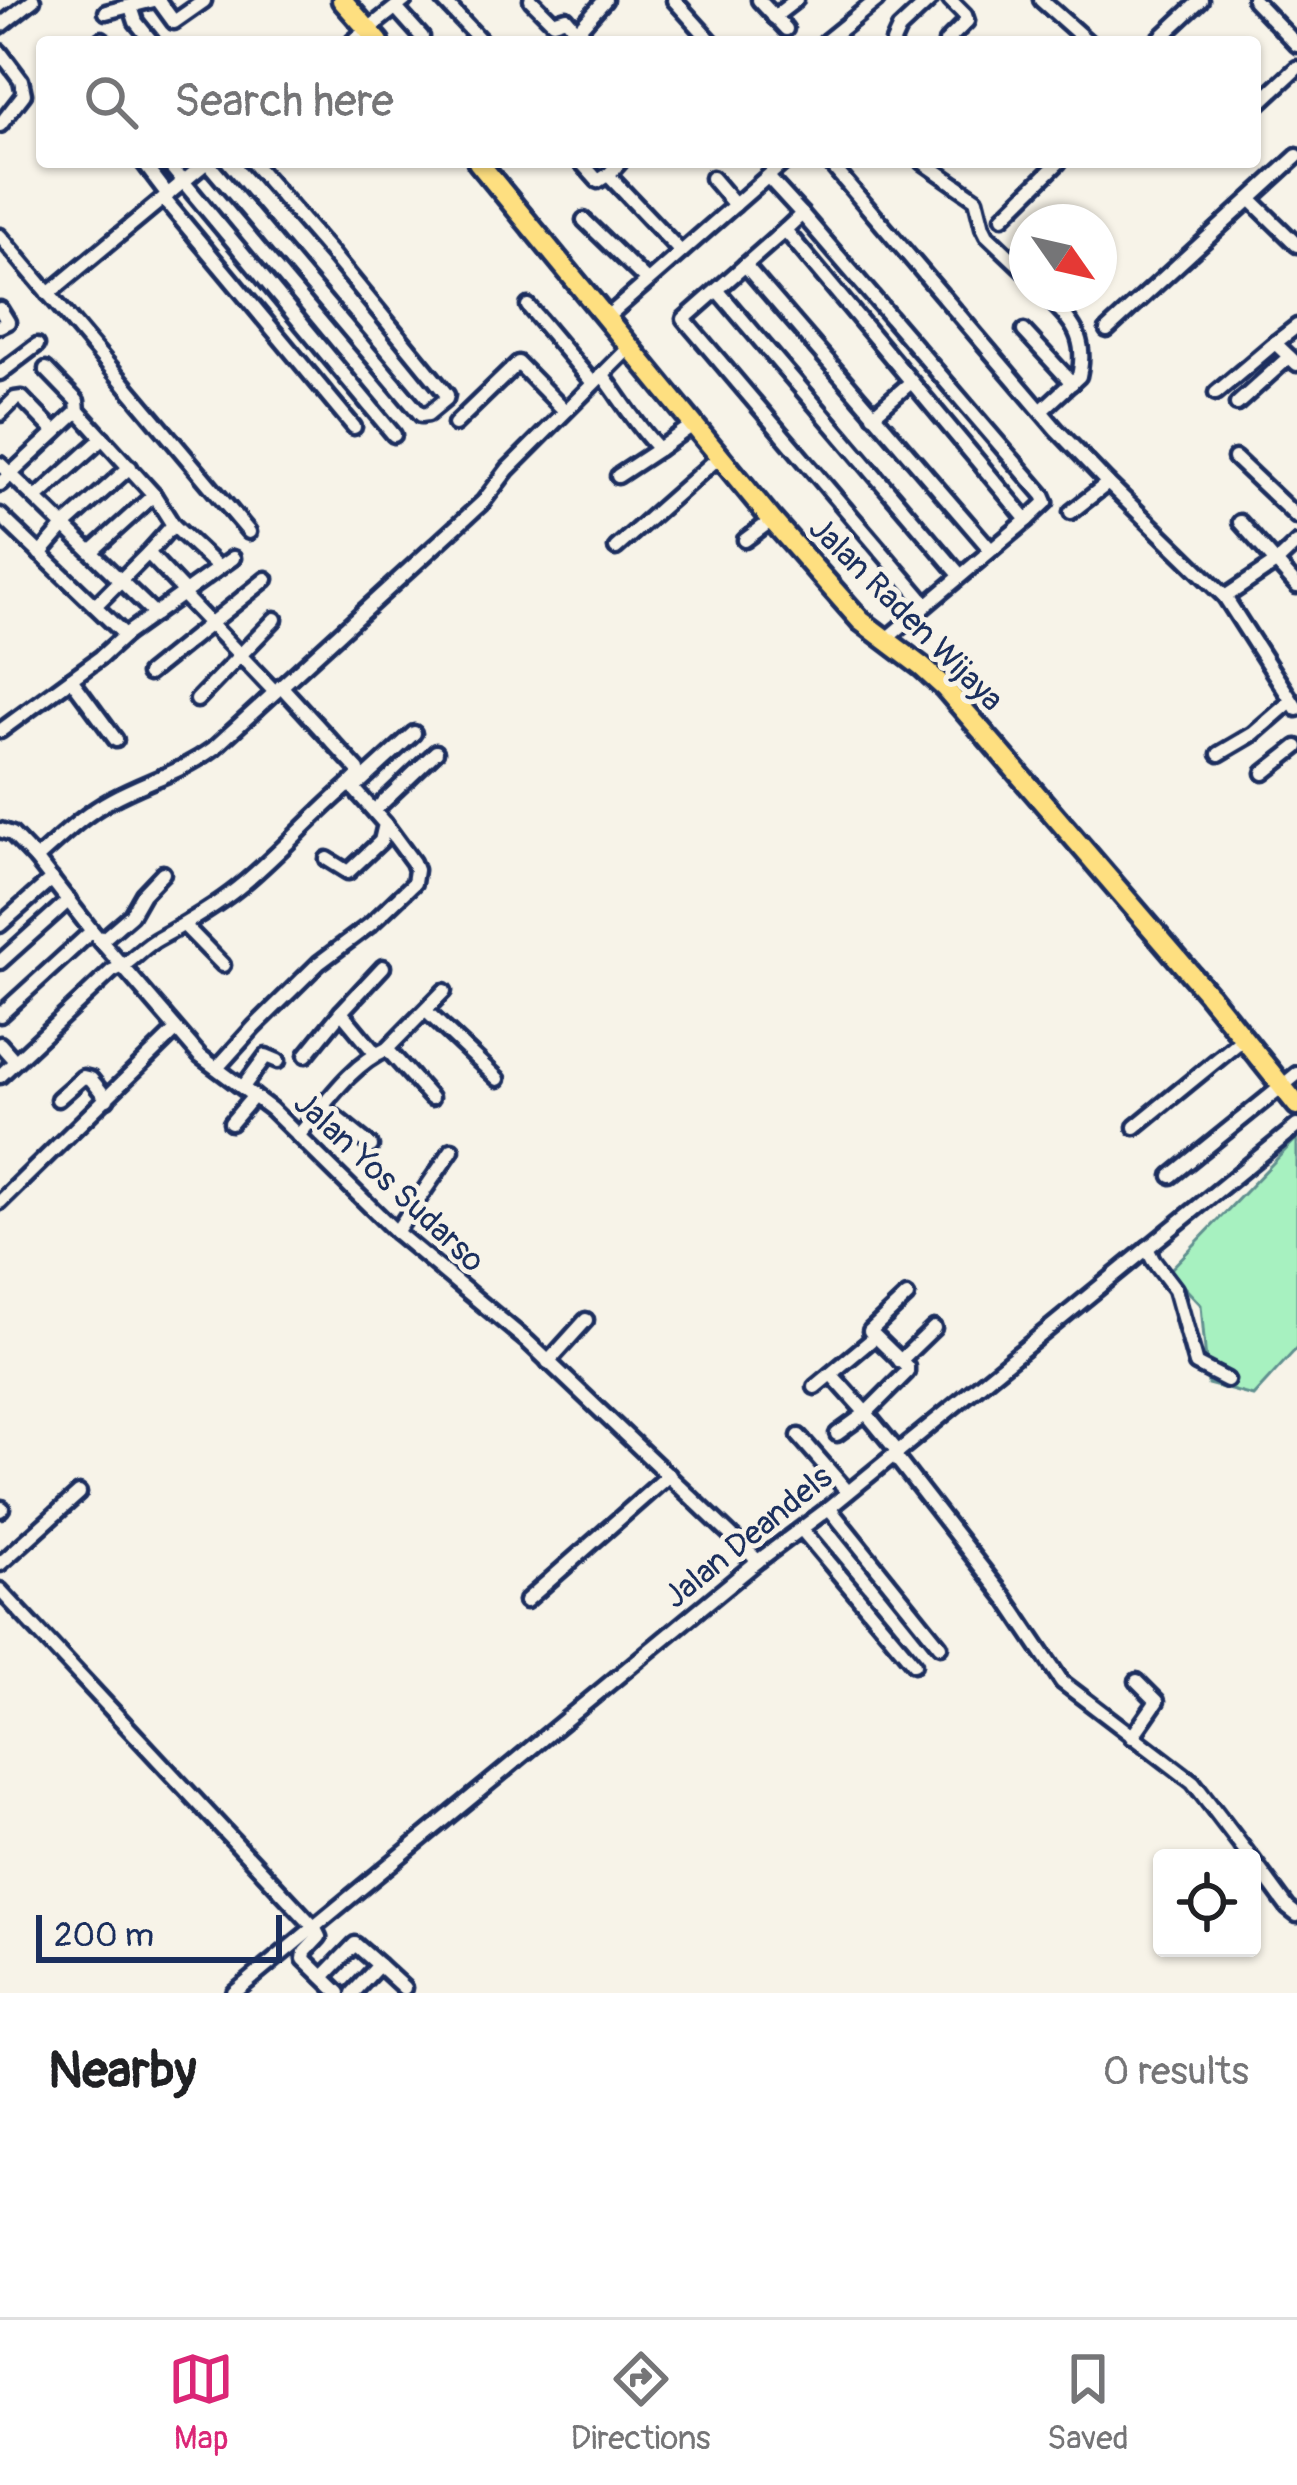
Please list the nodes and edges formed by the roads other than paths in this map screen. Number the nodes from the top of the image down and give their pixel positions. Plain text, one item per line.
1 (33, 0) edge
2 (156, 0) edge
3 (343, 0) edge
4 (443, 0) edge
5 (531, 0) edge
6 (605, 0) edge
7 (674, 0) edge
8 (758, 0) edge
9 (796, 0) edge
10 (877, 0) edge
11 (929, 0) edge
12 (950, 0) edge
13 (1041, 0) edge
14 (1201, 0) edge
15 (1254, 0) edge
16 (204, 1) edge
17 (400, 4) edge
18 (131, 8) junction
19 (106, 12) dead end
20 (774, 16) junction
21 (1, 24) edge
22 (786, 29) dead end
23 (147, 36) edge
24 (365, 36) edge
25 (368, 36) edge
26 (421, 36) edge
27 (477, 36) edge
28 (581, 36) edge
29 (585, 36) edge
30 (707, 36) edge
31 (832, 36) edge
32 (896, 36) edge
33 (952, 36) edge
34 (1081, 36) edge
35 (1162, 36) edge
36 (1297, 45) edge
37 (0, 52) edge
38 (1297, 68) edge
39 (1261, 101) edge
40 (0, 125) edge
41 (1297, 156) edge
42 (146, 168) edge
43 (172, 168) edge
44 (207, 168) edge
45 (212, 168) edge
46 (257, 168) edge
47 (483, 168) edge
48 (585, 168) edge
49 (615, 168) edge
50 (772, 168) edge
51 (834, 168) edge
52 (932, 168) edge
53 (1053, 168) edge
54 (610, 174) junction
55 (712, 178) dead end
56 (183, 182) junction
57 (166, 197) junction
58 (1251, 200) junction
59 (735, 205) junction
60 (802, 214) junction
61 (1003, 217) dead end
62 (584, 220) dead end
63 (785, 230) junction
64 (0, 236) edge
65 (1297, 244) edge
66 (681, 252) junction
67 (1009, 256) edge
68 (745, 265) junction
69 (646, 281) junction
70 (718, 291) junction
71 (48, 294) junction
72 (528, 306) dead end
73 (0, 309) edge
74 (1062, 312) edge
75 (607, 317) junction
76 (0, 326) edge
77 (1297, 326) edge
78 (1107, 330) dead end
79 (1024, 331) dead end
80 (1275, 344) junction
81 (37, 345) dead end
82 (630, 347) junction
83 (1293, 360) edge
84 (46, 369) dead end
85 (0, 373) edge
86 (597, 378) junction
87 (1072, 382) junction
88 (910, 383) junction
89 (1216, 392) dead end
90 (1237, 404) dead end
91 (78, 411) junction
92 (565, 411) junction
93 (1041, 411) junction
94 (0, 414) edge
95 (873, 415) junction
96 (455, 424) dead end
97 (694, 424) junction
98 (354, 427) dead end
99 (56, 432) junction
100 (394, 435) dead end
101 (103, 438) junction
102 (658, 449) junction
103 (719, 457) junction
104 (1235, 458) dead end
105 (130, 467) junction
106 (3, 474) edge
107 (618, 476) dead end
108 (1108, 483) junction
109 (154, 495) junction
110 (36, 498) junction
111 (1071, 512) dead end
112 (0, 515) edge
113 (1297, 517) edge
114 (772, 520) junction
115 (1028, 520) junction
116 (1240, 522) dead end
117 (65, 525) junction
118 (172, 525) junction
119 (249, 532) dead end
120 (745, 540) dead end
121 (1297, 543) edge
122 (616, 548) dead end
123 (991, 550) junction
124 (92, 551) junction
125 (148, 553) junction
126 (40, 554) junction
127 (232, 558) dead end
128 (1276, 562) junction
129 (219, 568) junction
130 (960, 575) junction
131 (120, 579) junction
132 (266, 579) dead end
133 (1297, 586) edge
134 (184, 593) junction
135 (1225, 598) junction
136 (926, 604) junction
137 (94, 606) junction
138 (155, 614) junction
139 (275, 619) dead end
140 (208, 624) junction
141 (125, 635) junction
142 (885, 640) junction
143 (240, 656) junction
144 (148, 674) dead end
145 (71, 679) junction
146 (278, 689) junction
147 (1292, 696) edge
148 (196, 700) dead end
149 (0, 731) edge
150 (414, 733) dead end
151 (116, 740) dead end
152 (1297, 746) edge
153 (436, 752) dead end
154 (1220, 754) dead end
155 (1264, 772) dead end
156 (352, 786) junction
157 (375, 810) junction
158 (385, 824) junction
159 (4, 836) edge
160 (35, 859) junction
161 (327, 859) dead end
162 (163, 873) dead end
163 (52, 879) junction
164 (69, 900) junction
165 (0, 925) edge
166 (185, 926) junction
167 (97, 936) junction
168 (0, 962) edge
169 (223, 965) dead end
170 (124, 967) junction
171 (383, 967) dead end
172 (444, 991) dead end
173 (426, 1011) junction
174 (341, 1012) junction
175 (0, 1015) edge
176 (176, 1030) junction
177 (1244, 1038) junction
178 (0, 1044) edge
179 (381, 1051) junction
180 (306, 1054) dead end
181 (18, 1059) junction
182 (278, 1060) dead end
183 (217, 1068) junction
184 (0, 1076) edge
185 (497, 1079) dead end
186 (1290, 1080) edge
187 (249, 1091) junction
188 (431, 1098) dead end
189 (58, 1099) dead end
190 (107, 1099) junction
191 (1297, 1105) edge
192 (324, 1108) junction
193 (231, 1123) dead end
194 (1297, 1126) edge
195 (1135, 1127) dead end
196 (298, 1136) junction
197 (371, 1147) dead end
198 (452, 1150) dead end
199 (1171, 1176) dead end
200 (0, 1202) edge
201 (396, 1232) junction
202 (1146, 1249) junction
203 (907, 1296) dead end
204 (586, 1320) dead end
205 (934, 1328) dead end
206 (875, 1337) junction
207 (900, 1361) junction
208 (548, 1362) junction
209 (831, 1374) junction
210 (1227, 1379) dead end
211 (815, 1387) dead end
212 (866, 1412) junction
213 (837, 1434) dead end
214 (799, 1436) dead end
215 (896, 1454) junction
216 (669, 1475) junction
217 (848, 1492) junction
218 (79, 1493) dead end
219 (830, 1508) junction
220 (802, 1530) junction
221 (758, 1561) junction
222 (0, 1564) edge
223 (0, 1590) edge
224 (526, 1601) dead end
225 (940, 1646) dead end
226 (914, 1664) dead end
227 (1137, 1681) dead end
228 (1132, 1736) junction
229 (1245, 1849) edge
230 (1261, 1870) edge
231 (1297, 1915) edge
232 (314, 1928) junction
233 (379, 1965) junction
234 (323, 1978) junction
235 (405, 1991) edge
236 (234, 1993) edge
237 (339, 1993) edge
238 (353, 1993) edge

1 - 21 street
2 - 16 street
2 - 18 street
3 - 24 highway
4 - 27 street
5 - 28 street
6 - 29 street
7 - 30 street
8 - 20 street
9 - 20 street
10 - 31 street
11 - 32 street
12 - 33 street
13 - 34 street
14 - 35 street
15 - 36 street
17 - 25 street
17 - 26 street
18 - 19 street
18 - 23 street
20 - 22 street
37 - 40 street
38 - 39 street
41 - 58 street
42 - 57 street
43 - 56 street
44 - 56 street
45 - 46 street
47 - 75 highway, Jalan Raden Wijaya
48 - 54 street
49 - 54 street
50 - 59 street
50 - 60 street
51 - 93 street
52 - 67 street
53 - 61 street
54 - 66 street
55 - 59 street
56 - 57 street
56 - 100 street
57 - 71 street
57 - 98 street
58 - 65 street
58 - 78 street
59 - 66 street
60 - 63 street
60 - 115 street
62 - 69 street
63 - 68 street
63 - 88 street
64 - 71 street
66 - 69 street
68 - 70 street
68 - 95 street
69 - 75 street
70 - 130 street
70 - 136 street
71 - 119 street
72 - 86 street
73 - 76 street
74 - 87 street
75 - 82 highway, Jalan Raden Wijaya
77 - 80 street
79 - 87 street
80 - 83 street
80 - 89 street
81 - 85 street
82 - 86 street
82 - 97 highway, Jalan Raden Wijaya
83 - 90 street
84 - 91 street
86 - 92 street
86 - 102 street
87 - 93 street
88 - 95 street
88 - 115 street
91 - 99 street
91 - 101 street
92 - 96 street
92 - 146 street
93 - 108 street
94 - 99 street
95 - 123 street
97 - 102 street
97 - 103 highway, Jalan Raden Wijaya
99 - 106 street
101 - 105 street
101 - 110 street
102 - 107 street
103 - 114 highway, Jalan Raden Wijaya
103 - 122 street
104 - 113 street
105 - 109 street
105 - 117 street
106 - 110 street
108 - 111 street
108 - 135 street
109 - 118 street
109 - 124 street
110 - 117 street
112 - 126 street
114 - 120 street
114 - 142 highway, Jalan Raden Wijaya
115 - 123 street
116 - 128 street
117 - 124 street
117 - 126 street
118 - 125 street
118 - 129 street
121 - 128 street
123 - 130 street
124 - 131 street
125 - 131 street
125 - 134 street
126 - 137 street
127 - 129 street
128 - 133 street
128 - 135 street
129 - 134 street
130 - 136 street
131 - 137 street
131 - 138 street
132 - 140 street
134 - 138 street
134 - 140 street
135 - 147 street
136 - 142 street
137 - 141 street
138 - 141 street
139 - 143 street
140 - 143 street
140 - 144 street
141 - 145 street
142 - 177 highway, Jalan Raden Wijaya
143 - 146 street
143 - 148 street
145 - 149 street
145 - 151 street
146 - 156 street
146 - 160 street
147 - 154 street
150 - 156 street
152 - 155 street
153 - 157 street
156 - 157 street
156 - 166 street
157 - 158 street
158 - 161 street
158 - 183 street
159 - 160 street, Jalan Yos Sudarso
160 - 163 street, Jalan Yos Sudarso
162 - 167 street
163 - 164 street, Jalan Yos Sudarso
163 - 165 street
164 - 167 street, Jalan Yos Sudarso
164 - 168 street
166 - 169 street
166 - 170 street
167 - 170 street, Jalan Yos Sudarso
167 - 175 street
170 - 176 street, Jalan Yos Sudarso
170 - 181 street
171 - 174 street
172 - 173 street
173 - 179 street
173 - 185 street
174 - 179 street
174 - 180 street
176 - 183 street, Jalan Yos Sudarso
176 - 190 street
177 - 186 highway, Jalan Raden Wijaya
177 - 195 street
178 - 181 street
179 - 188 street
179 - 192 street
181 - 184 street
182 - 187 street
183 - 187 street, Jalan Yos Sudarso
186 - 191 highway, Jalan Raden Wijaya
186 - 199 street
187 - 193 street
187 - 196 street, Jalan Yos Sudarso
189 - 190 street
190 - 200 street
192 - 196 street
192 - 197 street
194 - 202 street, Jalan Deandels
196 - 201 street, Jalan Yos Sudarso
198 - 201 street
201 - 208 street, Jalan Yos Sudarso
202 - 210 street
202 - 215 street, Jalan Deandels
203 - 206 street
204 - 208 street
205 - 207 street
206 - 207 street
206 - 209 street
207 - 212 street
208 - 216 street, Jalan Yos Sudarso
209 - 211 street
209 - 212 street
212 - 213 street
212 - 215 street
214 - 217 street
215 - 217 street, Jalan Deandels
215 - 228 street
216 - 221 street, Jalan Yos Sudarso
216 - 224 street
217 - 219 street, Jalan Deandels
218 - 222 street
219 - 220 street, Jalan Deandels
219 - 225 street
220 - 221 street, Jalan Deandels
220 - 226 street
221 - 232 street, Jalan Deandels
223 - 232 street
227 - 228 street
228 - 229 street
230 - 231 street
232 - 234 street
232 - 236 street, Jalan Deandels
233 - 234 street
233 - 235 street
233 - 238 street
234 - 237 street

